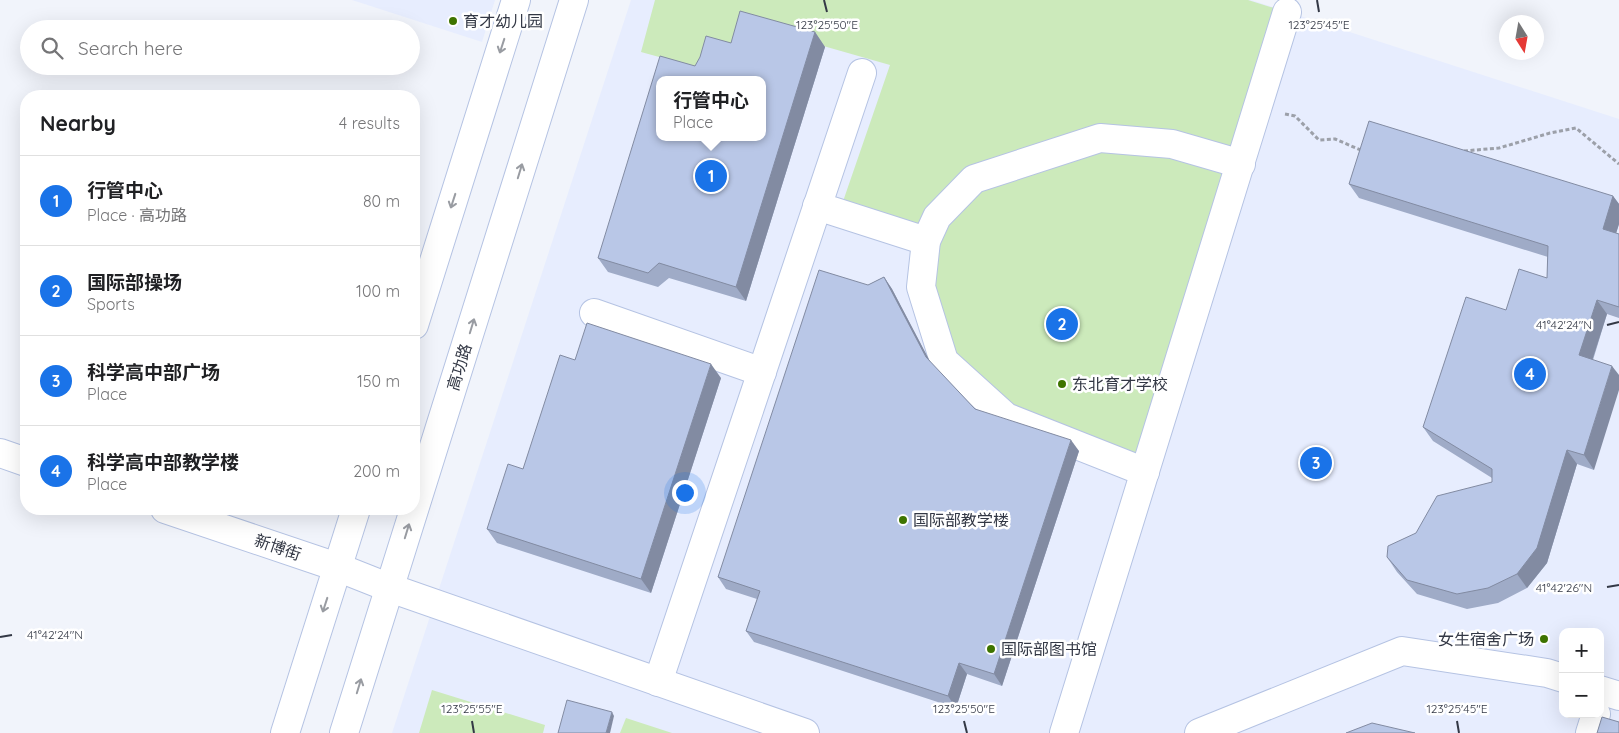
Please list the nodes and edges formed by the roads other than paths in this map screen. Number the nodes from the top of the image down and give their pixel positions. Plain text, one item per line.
1 (516, 0) edge
2 (574, 0) edge
3 (1287, 12) dead end
4 (862, 73) dead end
5 (1241, 164) junction
6 (817, 206) junction
7 (926, 241) junction
8 (420, 306) edge
9 (594, 313) dead end
10 (762, 372) junction
11 (0, 453) edge
12 (20, 460) edge
13 (1145, 472) junction
14 (420, 492) edge
15 (183, 515) edge
16 (354, 515) edge
17 (413, 515) edge
18 (337, 567) junction
19 (390, 588) junction
20 (1559, 677) edge
21 (658, 682) junction
22 (1596, 718) edge
23 (285, 733) edge
24 (344, 733) edge
25 (805, 733) edge
26 (1064, 733) edge
27 (1199, 733) edge
28 (1590, 733) edge

1 -> 8 street
14 -> 2 street, 高功路
3 - 5 street
4 - 6 street
5 - 7 street
5 - 13 street
6 - 7 street
6 - 10 street
7 - 13 street
9 - 10 street
10 - 21 street
11 - 12 street
13 - 26 street
15 - 18 street, 新博街
16 - 18 street
19 -> 17 street, 高功路
18 - 19 street, 新博街
18 -> 23 street
19 - 21 street, 新博街
24 -> 19 street, 高功路
20 - 27 street
21 - 25 street, 新博街
22 - 28 street

